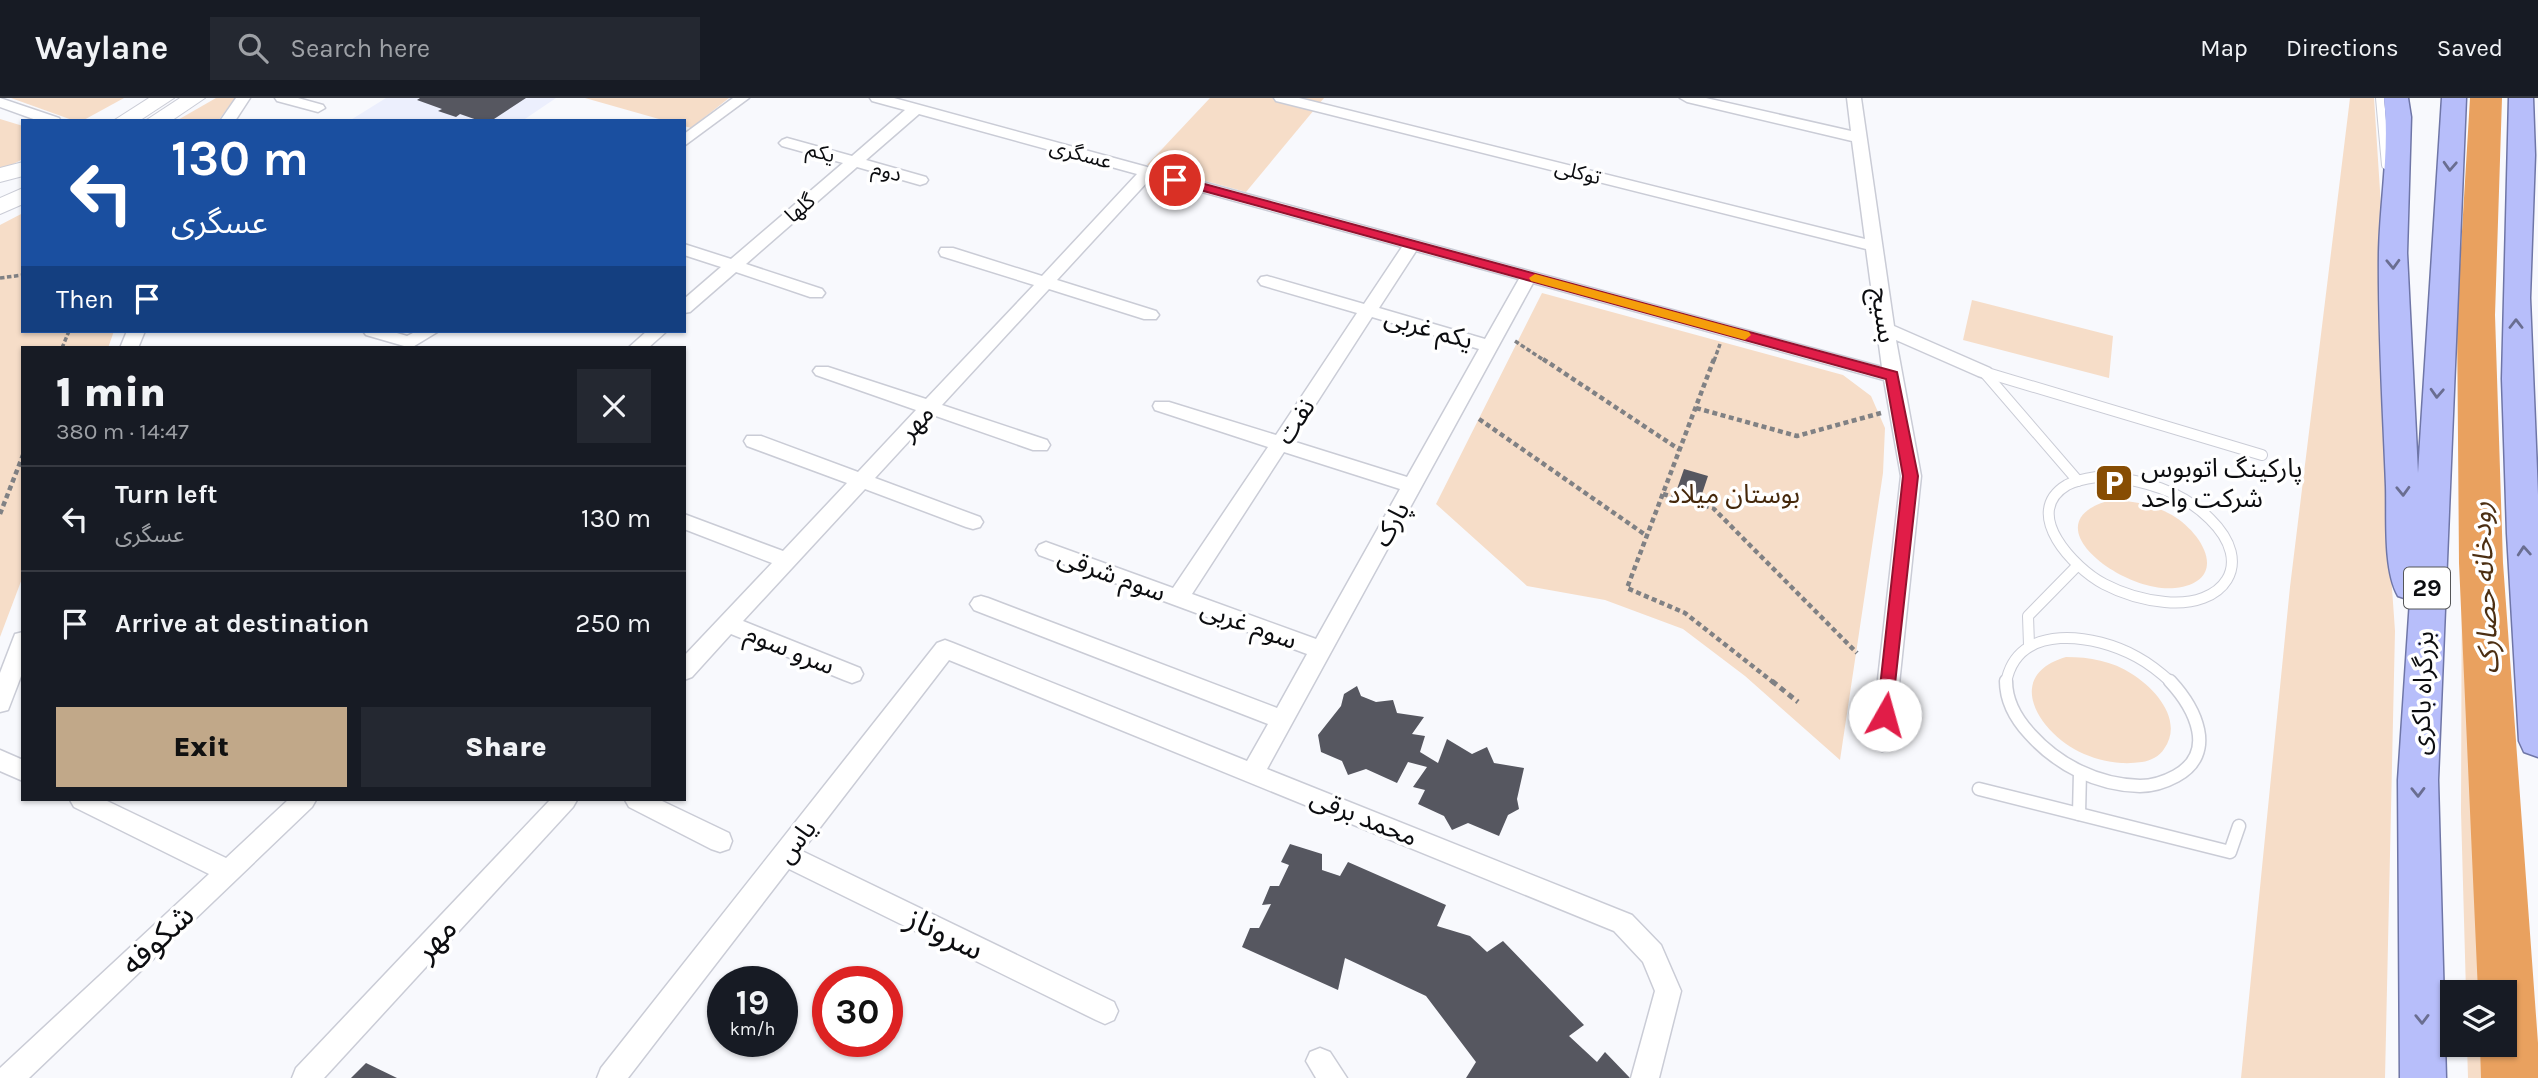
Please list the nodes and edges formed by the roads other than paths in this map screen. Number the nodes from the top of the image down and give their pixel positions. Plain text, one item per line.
1 (164, 98) edge
2 (195, 98) edge
3 (243, 98) edge
4 (282, 98) edge
5 (742, 98) edge
6 (877, 98) edge
7 (1281, 98) edge
8 (1687, 98) edge
9 (1854, 98) edge
10 (2381, 98) edge
11 (2396, 98) edge
12 (2454, 98) edge
13 (2521, 98) edge
14 (0, 102) edge
15 (318, 108) dead end
16 (916, 109) junction
17 (48, 119) edge
18 (126, 119) edge
19 (158, 119) edge
20 (227, 119) edge
21 (2530, 122) edge
22 (1860, 138) junction
23 (686, 140) edge
24 (787, 143) dead end
25 (855, 162) junction
26 (21, 170) edge
27 (1149, 172) junction
28 (0, 175) edge
29 (21, 176) edge
30 (920, 180) dead end
31 (0, 188) edge
32 (21, 196) edge
33 (0, 207) edge
34 (2394, 222) junction
35 (1412, 244) junction
36 (1874, 246) junction
37 (686, 250) edge
38 (947, 252) dead end
39 (733, 266) junction
40 (1529, 276) junction
41 (1267, 281) dead end
42 (1046, 282) junction
43 (816, 293) dead end
44 (686, 306) edge
45 (1368, 310) junction
46 (1150, 315) dead end
47 (1886, 329) junction
48 (378, 333) edge
49 (427, 333) edge
50 (655, 333) edge
51 (639, 346) edge
52 (1490, 346) junction
53 (822, 371) dead end
54 (1984, 372) junction
55 (1892, 376) junction
56 (1162, 406) dead end
57 (930, 407) junction
58 (754, 441) dead end
59 (1280, 444) junction
60 (1040, 445) dead end
61 (2262, 455) dead end
62 (862, 481) junction
63 (2078, 481) junction
64 (1412, 486) junction
65 (686, 522) edge
66 (972, 522) dead end
67 (1046, 550) dead end
68 (787, 561) junction
69 (2077, 566) junction
70 (1178, 598) junction
71 (981, 604) dead end
72 (728, 624) junction
73 (21, 645) edge
74 (2029, 645) junction
75 (945, 649) joint
76 (1321, 650) junction
77 (686, 669) edge
78 (852, 674) dead end
79 (2421, 684) junction
80 (0, 703) edge
81 (1282, 720) junction
82 (1882, 741) dead end
83 (2538, 741) edge
84 (0, 760) edge
85 (21, 770) edge
86 (1253, 772) junction
87 (2080, 772) junction
88 (1979, 789) dead end
89 (84, 801) edge
90 (303, 801) edge
91 (564, 801) edge
92 (639, 801) edge
93 (2079, 814) junction
94 (2239, 826) dead end
95 (720, 841) dead end
96 (785, 855) junction
97 (228, 872) junction
98 (1105, 1011) dead end
99 (9, 1078) edge
100 (306, 1078) edge
101 (611, 1078) edge
102 (1645, 1078) edge
103 (2423, 1078) edge

1 - 18 main road
2 - 19 main road
3 - 20 street
4 - 15 street
5 - 23 street
6 - 16 street, عسگری
7 - 36 street, توکلی
8 - 22 street
9 - 22 street, بسیج
10 - 34 lane
11 - 34 highway
12 -> 79 highway, بزرگراه باکری / 29
13 - 21 highway
14 - 17 street
16 - 25 street, گلها
16 - 27 street, عسگری
83 -> 21 highway
22 - 36 street, بسیج
24 - 25 street, یکم
25 - 30 street, دوم
25 - 39 street, گلها
26 - 28 main road
27 - 35 street, عسگری
27 - 42 street, مهر
29 - 31 main road
32 - 33 main road
34 -> 79 highway
35 - 40 street, عسگری
35 - 45 street, نفت
36 - 47 street, بسیج
37 - 39 street
38 - 42 street
39 - 43 street
39 - 44 street, گلها
40 - 52 street, پارک
40 - 55 street, عسگری
41 - 45 street, یکم غربی
42 - 46 street
42 - 57 street, مهر
45 - 52 street, یکم غربی
45 - 59 street, نفت
47 - 54 street
47 - 55 street, بسیج
48 - 49 street
50 - 51 street
52 - 64 street, پارک
53 - 57 street
54 - 61 lane
54 - 63 lane
55 - 82 street, بسیج
56 - 59 street
57 - 60 street
57 - 62 street, مهر
58 - 62 street
59 - 64 street
59 - 70 street, نفت
62 - 66 street
62 - 68 street, مهر
63 - 69 lane
63 - 69 lane
64 - 76 street, پارک
65 - 68 street
67 - 70 street, سوم شرقی
68 - 72 street, مهر
69 - 74 lane
70 - 76 street, سوم غربی
71 - 81 street
72 - 77 street, مهر
72 - 78 street, سرو سوم
73 - 80 street
74 - 87 lane
74 - 87 lane
75 - 86 street, محمد برقی
75 - 96 street, یاس
76 - 81 street, پارک
79 -> 103 highway, بزرگراه باکری / 29
81 - 86 street, پارک
84 - 85 street
86 - 102 street, محمد برقی
87 - 93 lane
88 - 93 lane
89 - 97 street
90 - 97 street, شکوفه
91 - 100 street, مهر
92 - 95 street
93 - 94 lane
96 - 98 street, سروناز
96 - 101 street, یاس
97 - 99 street, شکوفه

